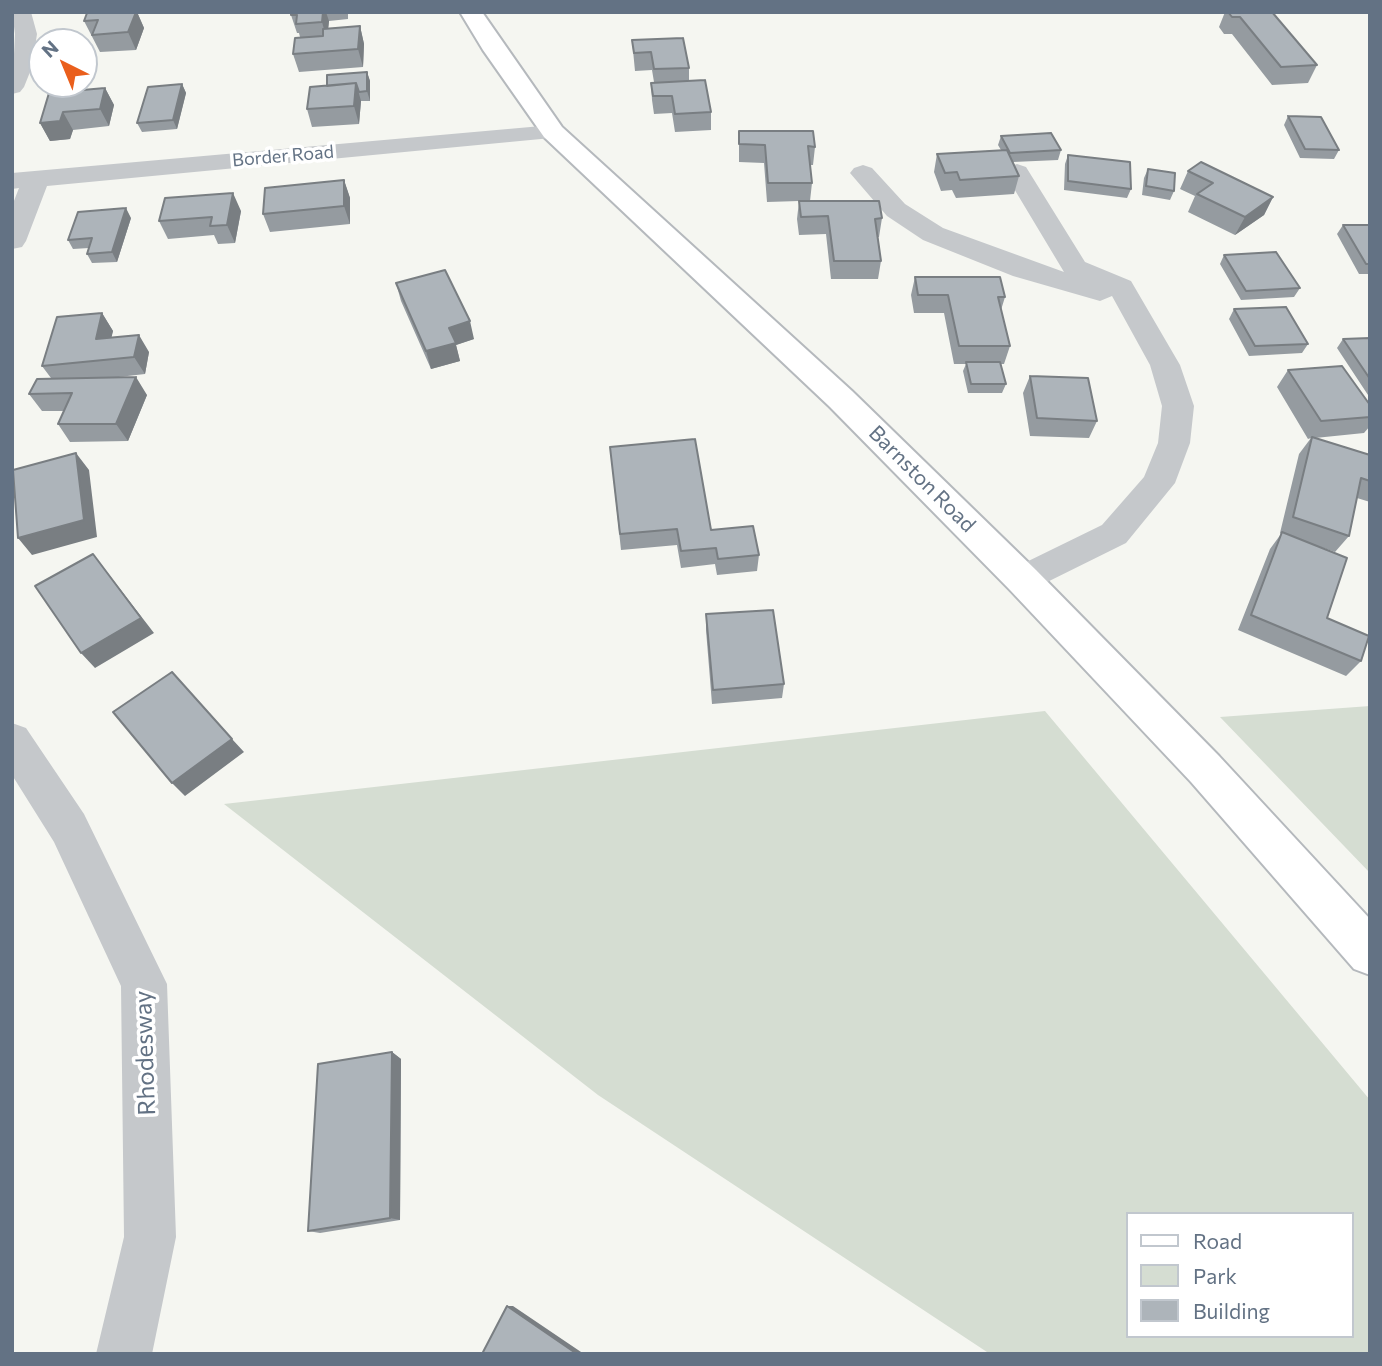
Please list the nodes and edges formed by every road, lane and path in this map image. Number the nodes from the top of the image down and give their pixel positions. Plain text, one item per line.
1 (20, 12) edge
2 (471, 12) edge
3 (12, 87) edge
4 (553, 132) junction
5 (1017, 172) edge
6 (863, 173) dead end
7 (24, 180) edge
8 (12, 241) edge
9 (1124, 292) junction
10 (1023, 580) junction
11 (20, 768) edge
12 (1370, 953) edge
13 (124, 1354) edge

1 - 3 street
2 - 4 main road, Barnston Road
4 - 7 street, Border Road
4 - 10 main road, Barnston Road
5 - 9 street
6 - 9 street
7 - 8 street
9 - 10 street
10 - 12 main road, Barnston Road
11 - 13 street, Rhodesway

